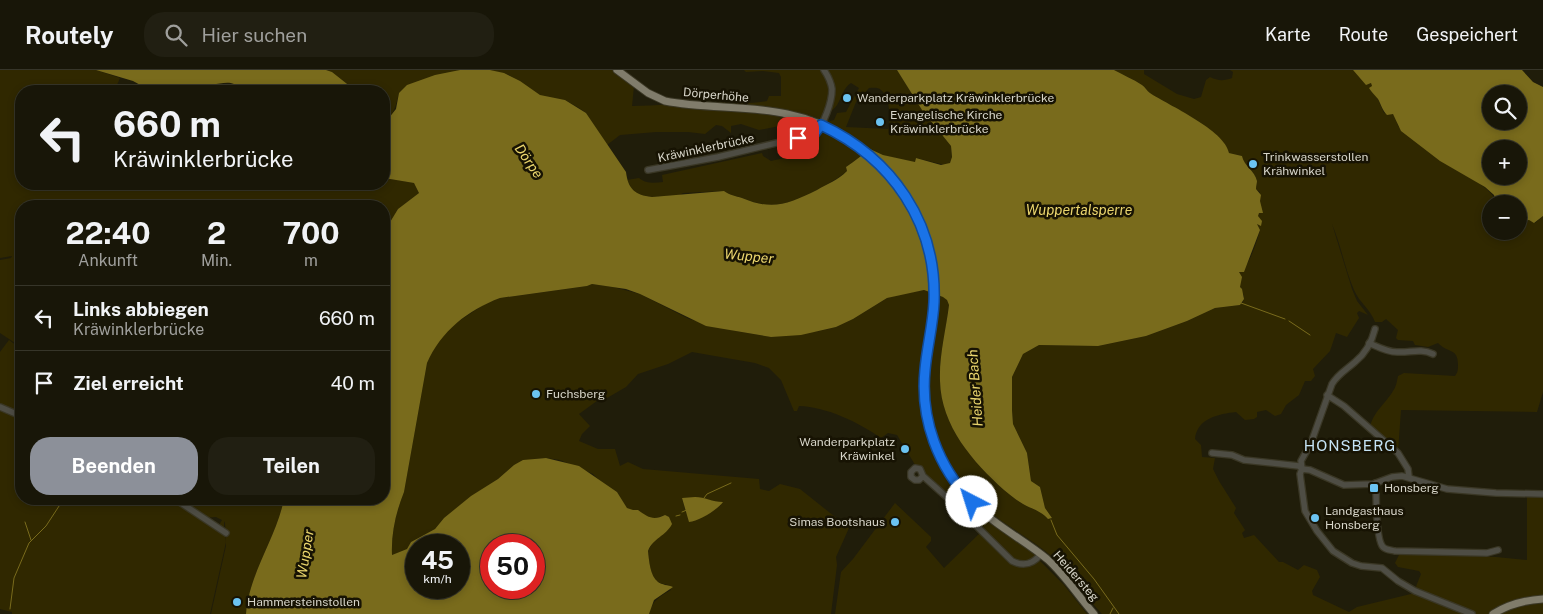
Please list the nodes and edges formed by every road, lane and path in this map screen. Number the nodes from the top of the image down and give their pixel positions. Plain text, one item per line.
1 (617, 70) edge
2 (824, 70) edge
3 (821, 125) junction
4 (648, 170) dead end
5 (934, 312) joint
6 (1375, 329) dead end
7 (1370, 343) junction
8 (1433, 354) dead end
9 (1327, 395) junction
10 (0, 407) edge
11 (15, 413) edge
12 (1212, 453) dead end
13 (1302, 469) junction
14 (923, 476) dead end
15 (1409, 477) junction
16 (1376, 483) junction
17 (1543, 494) edge
18 (184, 505) edge
19 (226, 533) dead end
20 (1498, 550) dead end
21 (1041, 554) junction
22 (1543, 599) edge
23 (1094, 614) edge
24 (1472, 614) edge
25 (1493, 614) edge

1 - 3 main road, Dörperhöhe
2 - 3 street
3 - 4 street, Kräwinklerbrücke
3 - 5 main road, Dörperhöhe
5 - 21 main road, Heidersteg
6 - 7 street
7 - 8 street
7 - 9 street
9 - 13 street
9 - 15 street
10 - 11 street
12 - 13 street
13 - 16 street
13 - 24 street
14 - 21 street
15 - 16 street
15 - 17 street
16 - 20 street
18 - 19 street
21 - 23 main road, Heidersteg
22 - 25 main road

